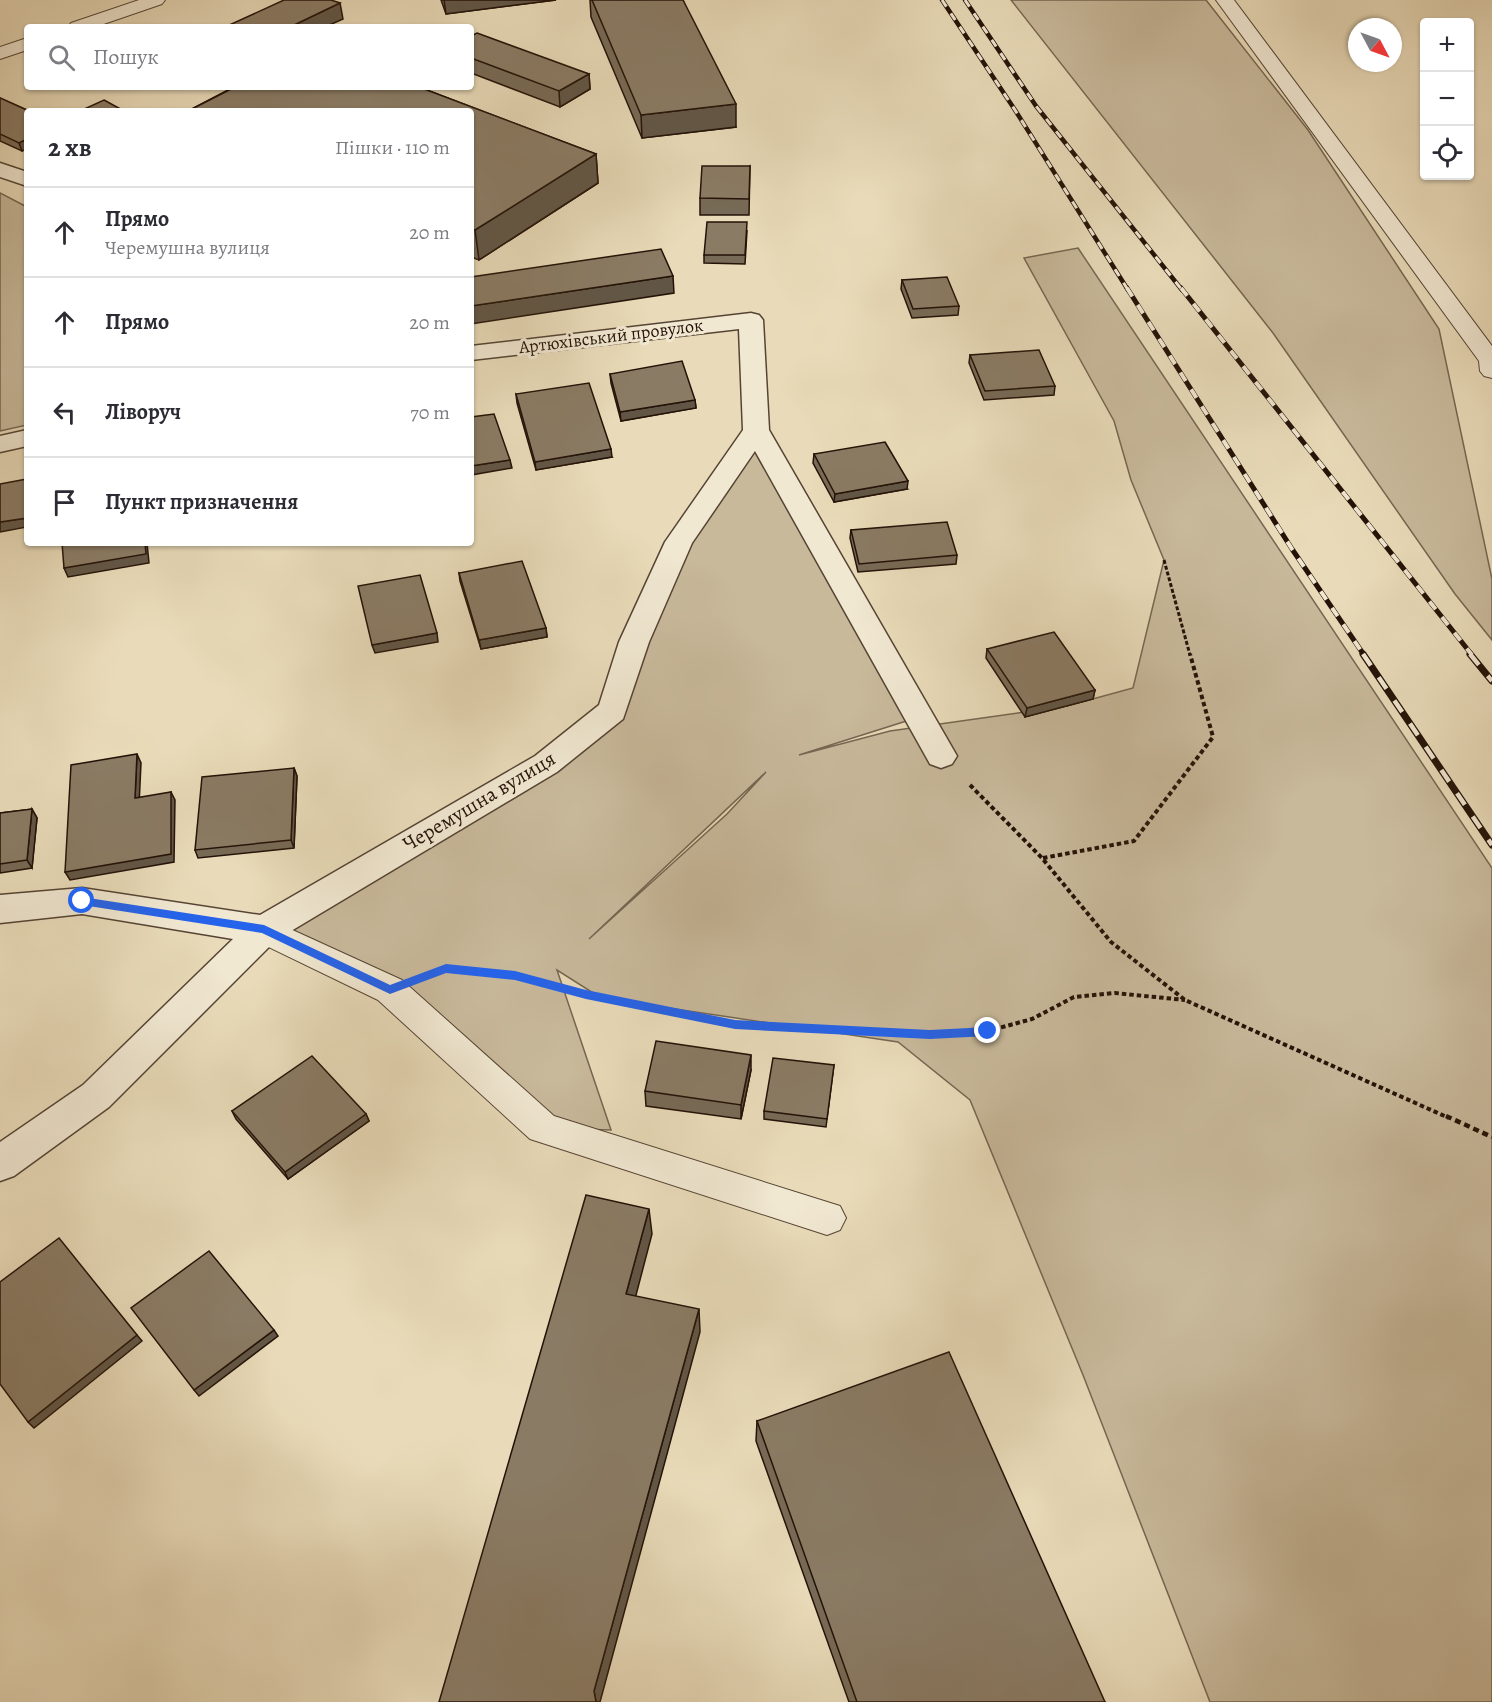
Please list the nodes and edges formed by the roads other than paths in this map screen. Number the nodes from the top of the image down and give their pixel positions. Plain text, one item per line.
1 (156, 0) edge
2 (1225, 0) edge
3 (86, 24) edge
4 (24, 45) edge
5 (0, 53) edge
6 (0, 169) edge
7 (24, 179) edge
8 (474, 352) edge
9 (1492, 371) edge
10 (756, 430) junction
11 (24, 439) edge
12 (0, 444) edge
13 (941, 756) road end
14 (0, 909) edge
15 (264, 930) junction
16 (0, 1164) edge
17 (827, 1218) dead end

1 - 3 lane
2 - 9 lane
4 - 5 lane
6 - 7 street
8 - 10 street, Артюхівський провулок
10 - 13 street
10 - 15 street, Черемушна вулиця
11 - 12 street
14 - 15 street
15 - 16 street, Черемушна вулиця
15 - 17 lane

